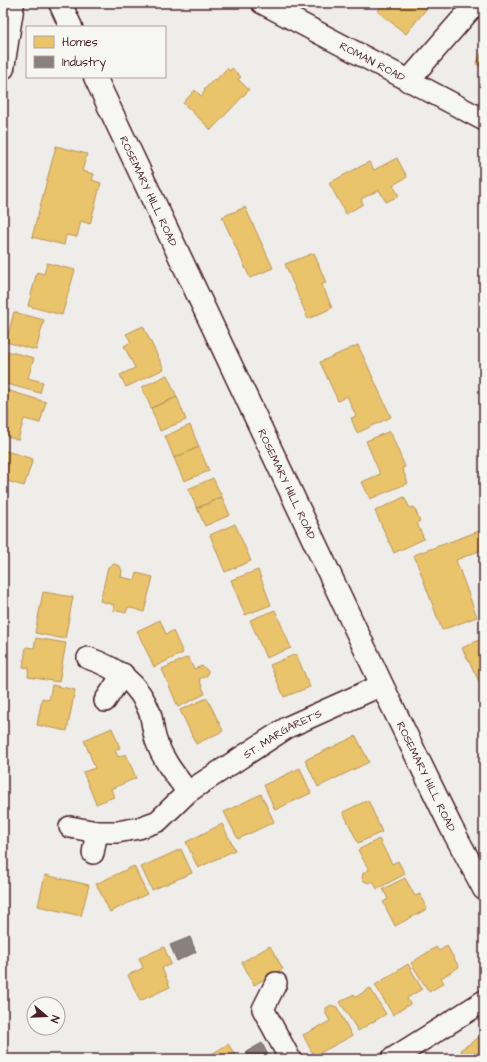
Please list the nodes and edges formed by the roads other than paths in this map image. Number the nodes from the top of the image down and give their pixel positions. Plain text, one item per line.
1 (13, 3) edge
2 (60, 3) edge
3 (262, 3) edge
4 (476, 3) edge
5 (72, 26) edge
6 (3, 68) edge
7 (95, 78) edge
8 (408, 81) junction
9 (484, 120) edge
10 (88, 658) dead end
11 (123, 674) junction
12 (382, 685) junction
13 (105, 702) dead end
14 (188, 792) junction
15 (70, 827) dead end
16 (97, 832) junction
17 (92, 853) dead end
18 (484, 889) edge
19 (276, 983) dead end
20 (484, 1001) edge
21 (290, 1059) edge
22 (392, 1059) edge

1 - 6 main road
2 - 5 main road
3 - 8 street, ROMAN ROAD
4 - 8 street
7 - 12 main road, ROSEMARY HILL ROAD
8 - 9 street, ROMAN ROAD
10 - 11 street
11 - 13 street
11 - 14 street
12 - 14 street, ST. MARGARET'S
12 - 18 main road, ROSEMARY HILL ROAD
14 - 16 street, ST. MARGARET'S
15 - 16 street, ST. MARGARET'S
16 - 17 street
19 - 21 street
20 - 22 street

